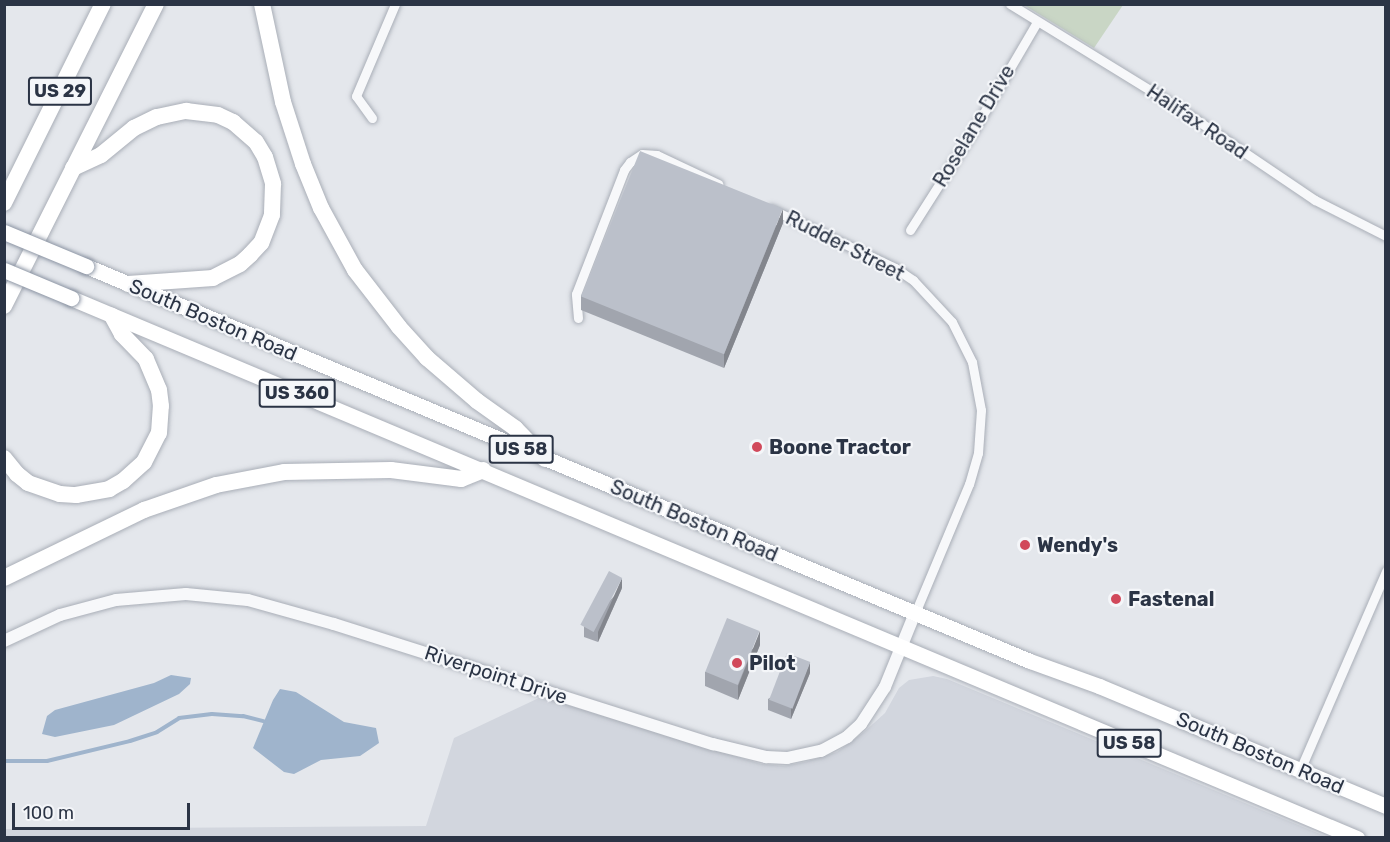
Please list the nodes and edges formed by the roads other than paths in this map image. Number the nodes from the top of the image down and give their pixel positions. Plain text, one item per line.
1 (103, 4) edge
2 (156, 4) edge
3 (262, 4) edge
4 (395, 4) edge
5 (1011, 4) edge
6 (1037, 22) junction
7 (372, 118) dead end
8 (73, 168) junction
9 (731, 189) edge
10 (4, 203) edge
11 (762, 204) edge
12 (910, 230) dead end
13 (4, 232) edge
14 (1386, 236) edge
15 (4, 270) edge
16 (128, 284) junction
17 (4, 306) edge
18 (112, 316) junction
19 (578, 318) dead end
20 (4, 458) edge
21 (544, 459) junction
22 (483, 470) junction
23 (1386, 571) edge
24 (4, 578) edge
25 (915, 613) junction
26 (4, 641) edge
27 (902, 645) junction
28 (1300, 770) junction
29 (1386, 806) edge
30 (1357, 837) edge

1 - 10 highway, US 29
2 - 8 highway, US 29
3 - 21 highway
4 - 7 street
5 - 6 street, Halifax Road
6 - 12 street, Roselane Drive
6 - 14 street, Halifax Road
8 - 16 highway
8 - 17 highway, US 29
9 - 19 street
11 - 25 street, Rudder Street
13 - 16 highway, South Boston Road / US 58, bridge
15 - 18 highway, South Boston Road / US 360, bridge
16 - 21 highway, South Boston Road / US 58
18 - 20 highway
18 - 22 highway, South Boston Road / US 360
21 - 25 highway, South Boston Road / US 58
22 - 24 highway, US 58
22 - 27 highway, South Boston Road / US 58
23 - 28 street
25 - 27 street, Riverpoint Drive
25 - 28 highway, South Boston Road / US 58
26 - 27 street, Riverpoint Drive
27 - 30 highway, South Boston Road / US 58
28 - 29 highway, South Boston Road / US 58

